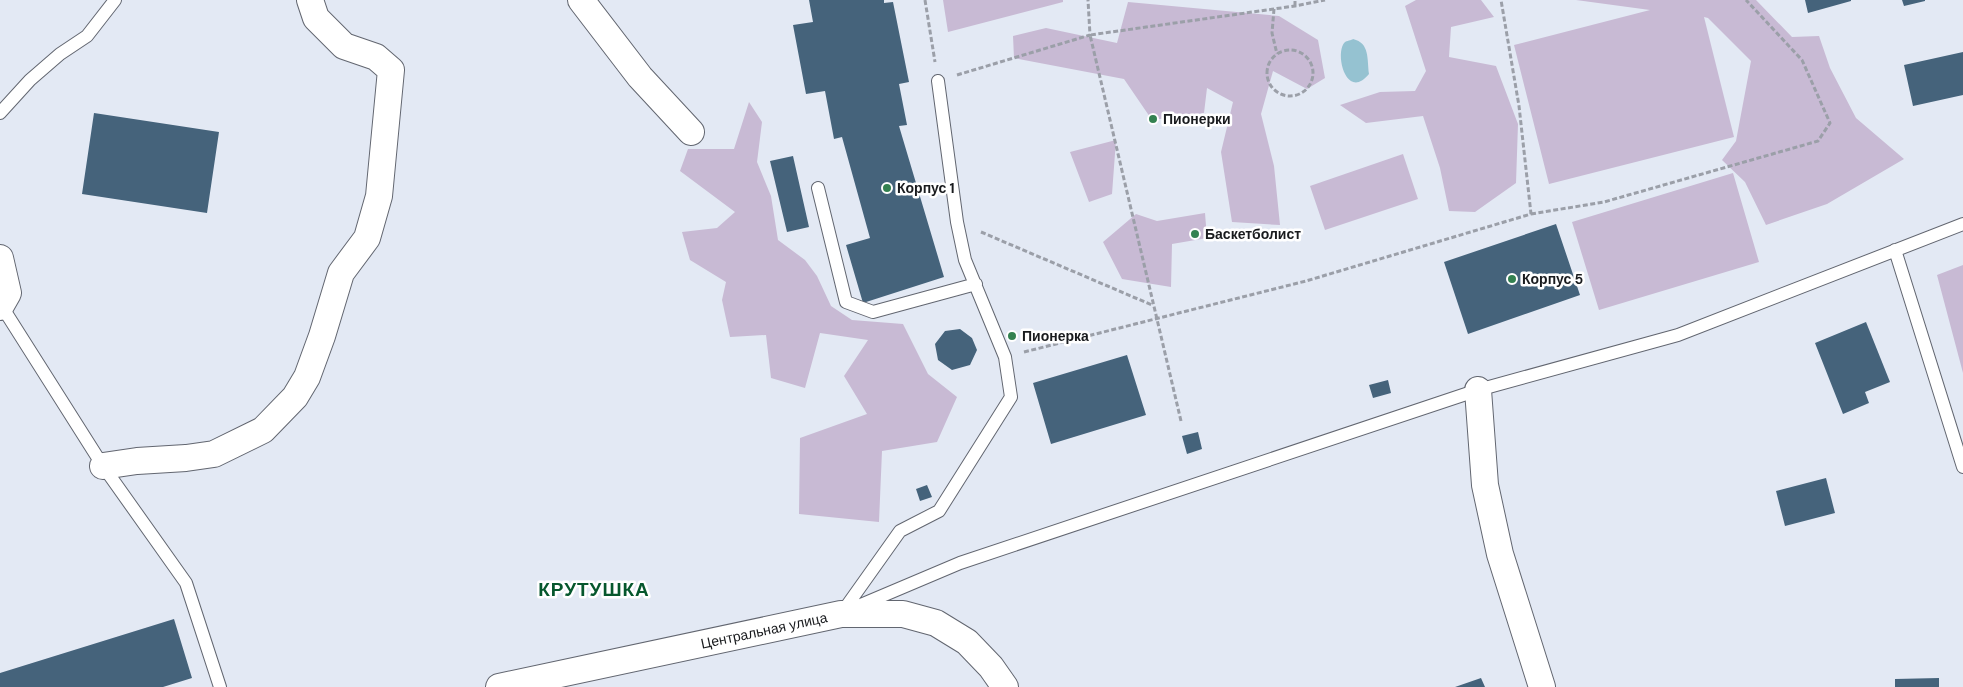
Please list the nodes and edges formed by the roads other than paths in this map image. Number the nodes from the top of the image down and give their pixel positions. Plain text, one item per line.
1 (115, 0) edge
2 (310, 0) edge
3 (581, 0) edge
4 (938, 81) road end
5 (0, 113) edge
6 (691, 132) dead end
7 (818, 188) dead end
8 (1963, 224) edge
9 (1895, 250) junction
10 (0, 258) edge
11 (976, 284) junction
12 (1, 306) edge
13 (1478, 390) junction
14 (103, 466) junction
15 (1963, 467) edge
16 (841, 614) junction
17 (562, 681) edge
18 (220, 687) edge
19 (499, 687) edge
20 (1005, 687) edge
21 (1542, 687) edge

1 - 5 lane
2 - 14 street
3 - 6 street
4 - 11 lane
7 - 11 lane
8 - 9 lane
9 - 13 lane
9 - 15 lane
10 - 12 street
11 - 16 lane
12 - 14 lane
13 - 16 lane
13 - 21 street
14 - 18 lane
16 - 17 street, Центральная улица
16 - 20 street, Центральная улица
17 - 19 street, Центральная улица

